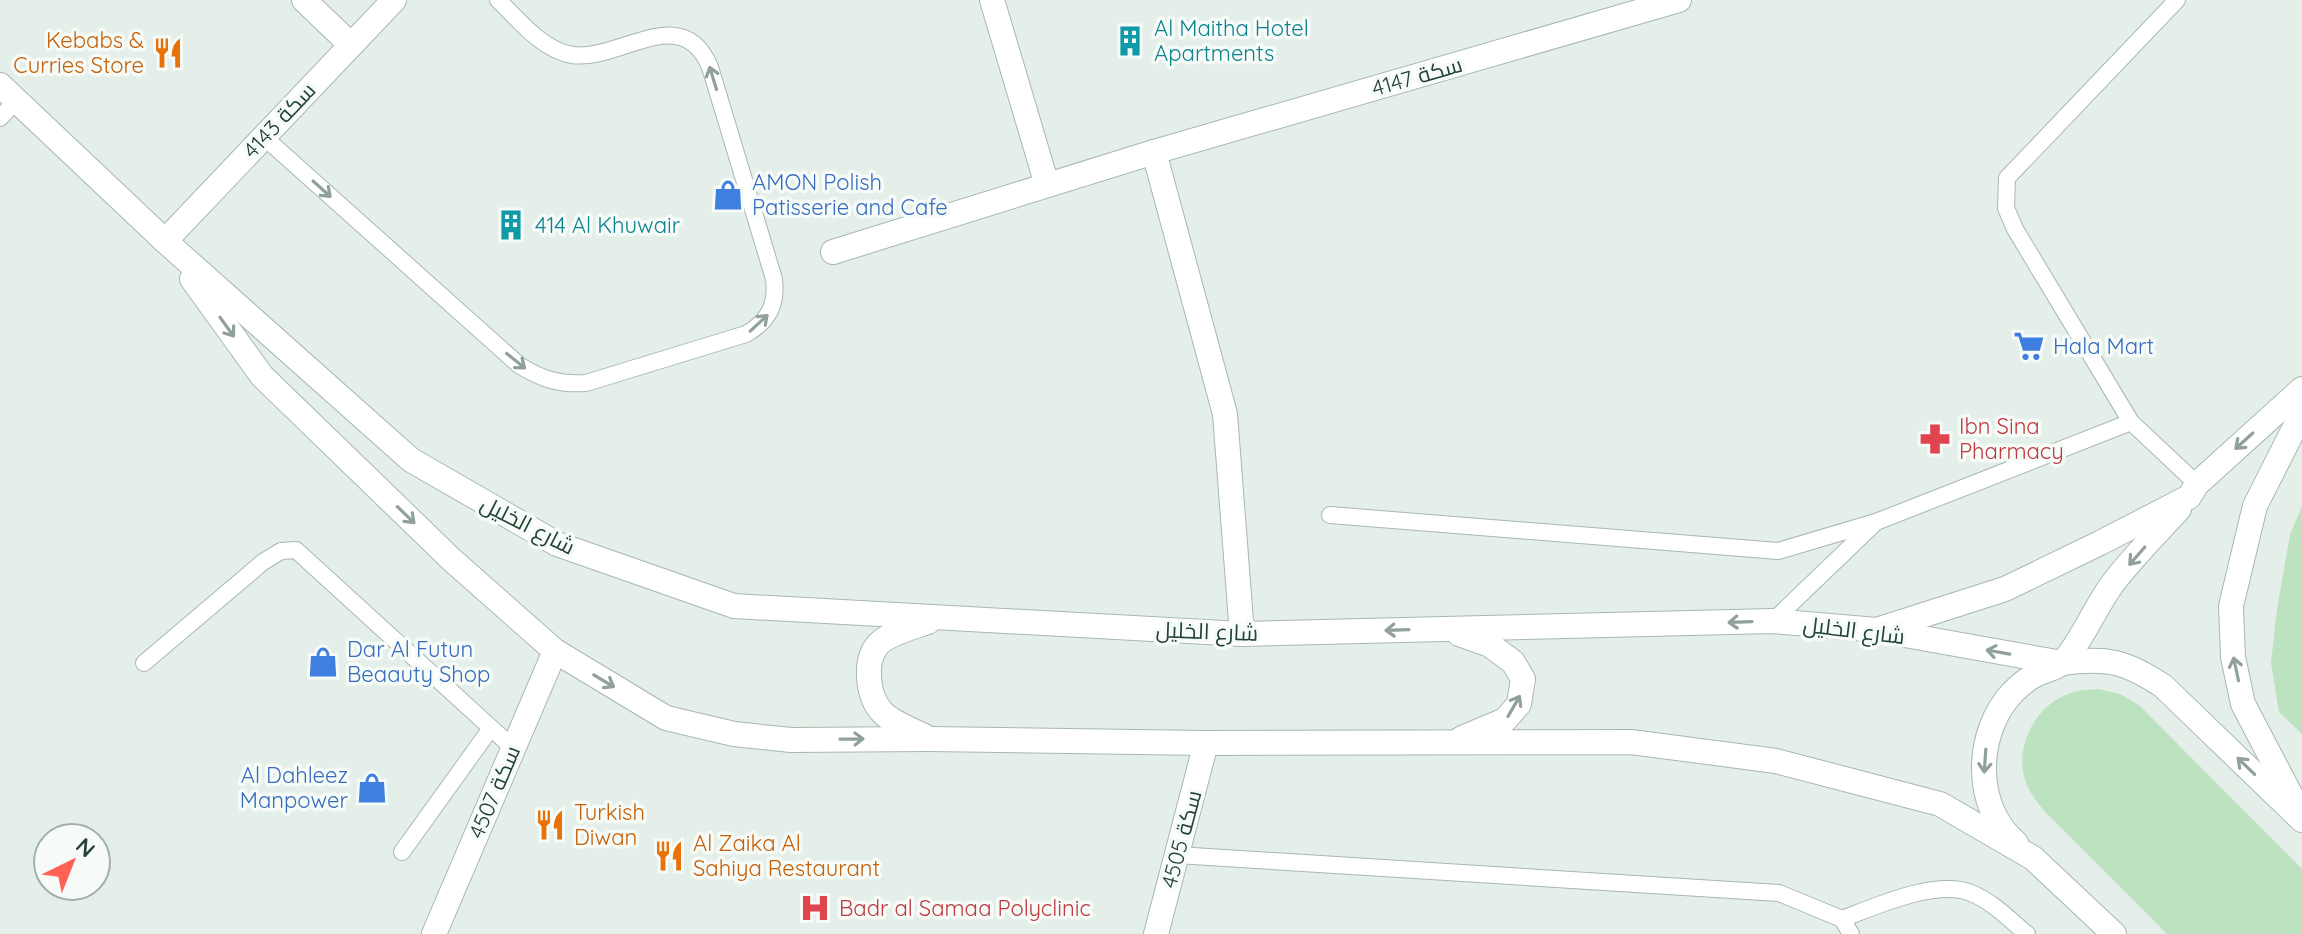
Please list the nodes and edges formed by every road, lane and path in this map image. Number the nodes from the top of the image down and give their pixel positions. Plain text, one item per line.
1 (304, 0) edge
2 (394, 0) edge
3 (498, 0) edge
4 (992, 0) edge
5 (1679, 0) edge
6 (2177, 0) edge
7 (351, 45) junction
8 (5, 102) edge
9 (264, 137) junction
10 (1154, 152) junction
11 (1047, 185) junction
12 (165, 241) junction
13 (833, 252) dead end
14 (2302, 389) edge
15 (2302, 413) edge
16 (2131, 422) junction
17 (2193, 491) junction
18 (1330, 515) dead end
19 (1876, 522) junction
20 (941, 618) junction
21 (1773, 621) junction
22 (1445, 629) junction
23 (1877, 630) junction
24 (1242, 634) junction
25 (555, 651) junction
26 (144, 663) dead end
27 (2062, 663) junction
28 (491, 728) junction
29 (929, 739) junction
30 (1206, 743) junction
31 (1448, 743) junction
32 (512, 747) junction
33 (2302, 818) edge
34 (402, 852) dead end
35 (1177, 855) junction
36 (2033, 858) junction
37 (1846, 926) edge
38 (434, 934) edge
39 (1156, 934) edge
40 (2027, 934) edge
41 (2114, 934) edge

1 - 7 street
2 - 7 street, سكة 4143
9 -> 3 lane
4 - 11 street
5 - 10 street, سكة 4147
6 - 16 lane
7 - 9 street, سكة 4143
8 - 12 street, شارع الخليل
9 - 12 street, سكة 4143
10 - 11 street, سكة 4147
10 - 24 street
11 - 13 street, سكة 4147
12 - 20 street, شارع الخليل
12 -> 25 street, شارع الخليل
14 -> 17 street
33 -> 15 street
16 - 17 lane
16 - 19 lane
17 - 23 street
17 -> 27 street
18 - 19 lane
19 - 21 lane
20 - 24 street, شارع الخليل
20 - 29 street
21 -> 22 street, شارع الخليل
21 - 23 street, شارع الخليل
22 -> 24 street, شارع الخليل
31 -> 22 street
27 -> 23 street, شارع الخليل
25 -> 29 street, شارع الخليل
25 - 32 street, سكة 4507
26 - 28 lane
33 -> 27 street, شارع الخليل
27 -> 36 street
28 - 32 lane
28 - 34 lane
29 - 30 street, شارع الخليل
30 - 31 street, شارع الخليل
30 - 35 street, سكة 4505
31 - 36 street, شارع الخليل
32 - 38 street, سكة 4507
35 - 37 lane
35 - 39 street, سكة 4505
36 - 41 street, شارع الخليل
37 - 40 lane

